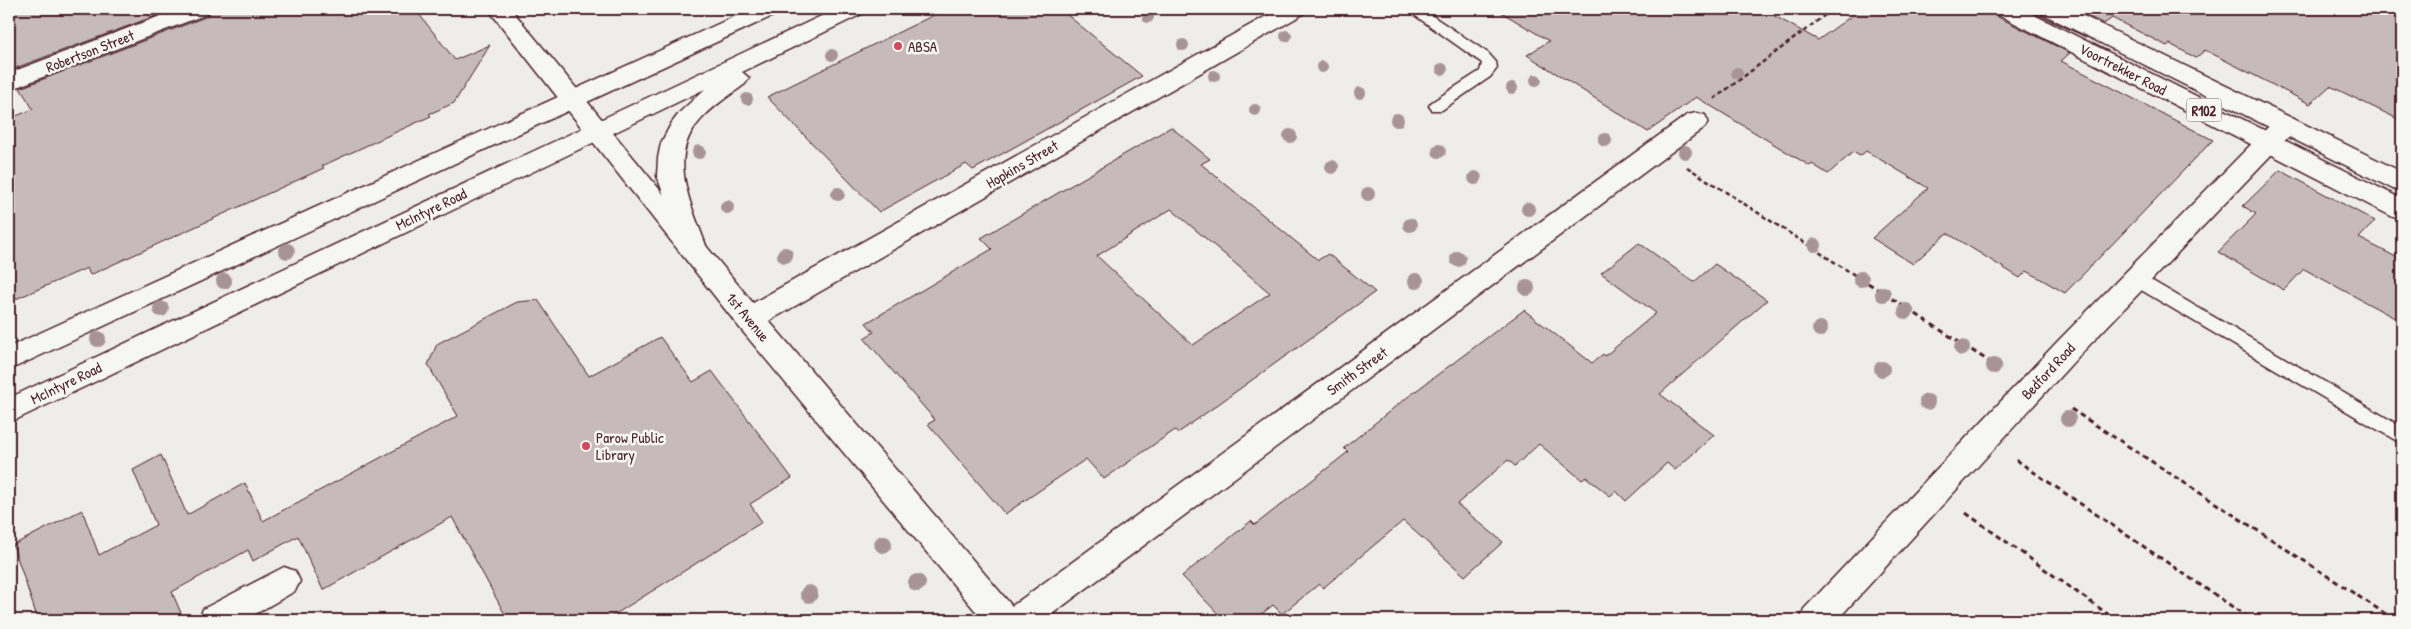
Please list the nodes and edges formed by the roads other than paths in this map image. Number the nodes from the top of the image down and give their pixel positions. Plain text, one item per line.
1 (199, 9) edge
2 (499, 9) edge
3 (769, 9) edge
4 (854, 9) edge
5 (1295, 9) edge
6 (1413, 9) edge
7 (2005, 9) edge
8 (2051, 9) edge
9 (789, 40) junction
10 (9, 82) edge
11 (572, 98) junction
12 (1437, 106) dead end
13 (1703, 112) road end
14 (597, 130) junction
15 (2276, 133) junction
16 (2402, 183) edge
17 (2402, 210) edge
18 (696, 254) junction
19 (2137, 279) junction
20 (749, 319) junction
21 (9, 359) edge
22 (9, 411) edge
23 (2402, 436) edge
24 (284, 582) dead end
25 (215, 620) edge
26 (1003, 620) edge
27 (1019, 620) edge
28 (1816, 620) edge

1 - 10 street, Robertson Street
2 - 11 street, 1st Avenue
3 - 11 street
4 - 9 street, McIntyre Road
5 - 20 street, Hopkins Street
6 - 12 lane
7 - 15 street, Voortrekker Road / R102
8 - 15 street, Voortrekker Road / R102
9 - 14 street, McIntyre Road
9 - 18 street
11 - 14 street, 1st Avenue
11 - 21 street
13 - 27 street, Smith Street
14 - 18 street, 1st Avenue
14 - 22 street, McIntyre Road
15 - 16 street, Voortrekker Road / R102
15 - 17 street, Voortrekker Road / R102
15 - 19 street, Bedford Road
18 - 20 street, 1st Avenue
19 - 23 lane
19 - 28 street, Bedford Road
20 - 26 street, 1st Avenue
24 - 25 street

